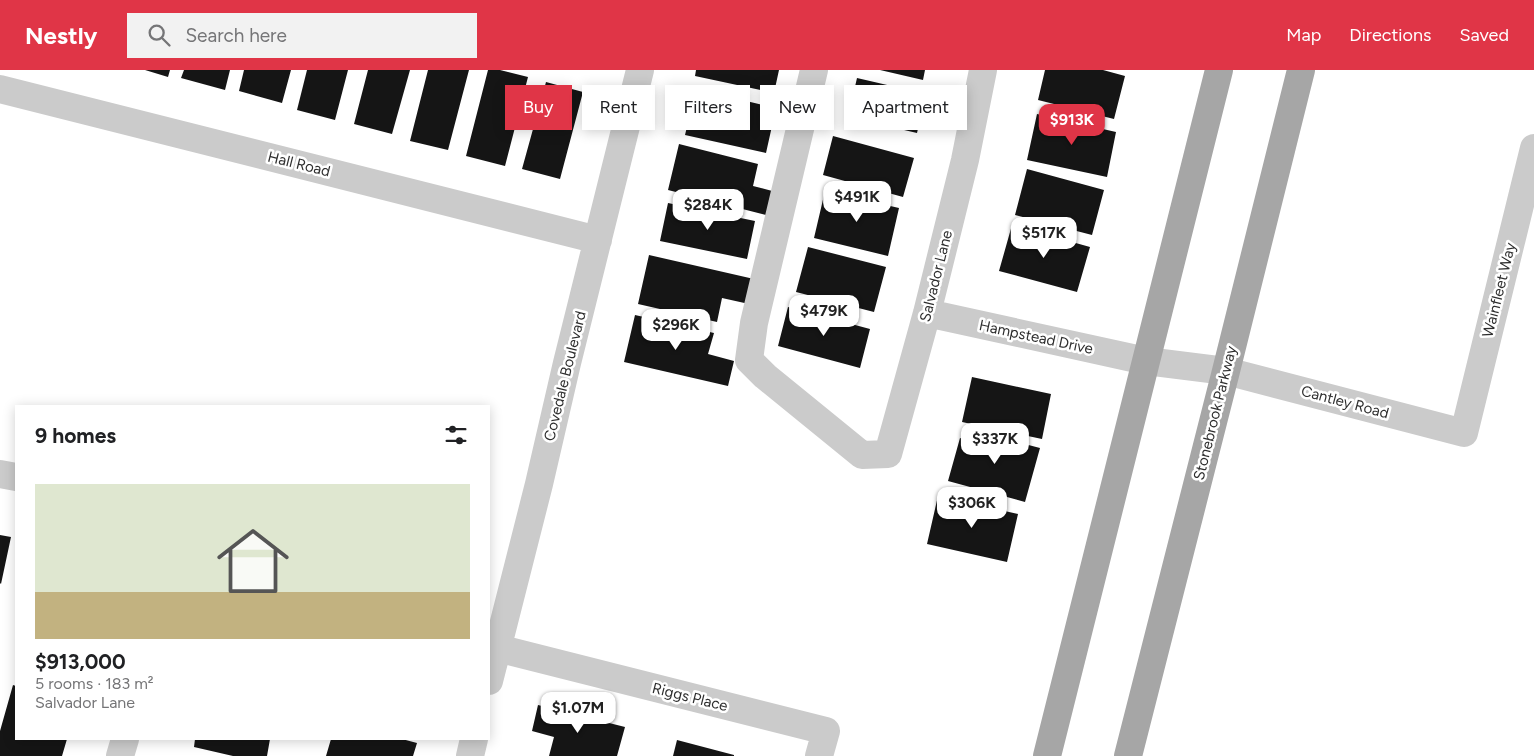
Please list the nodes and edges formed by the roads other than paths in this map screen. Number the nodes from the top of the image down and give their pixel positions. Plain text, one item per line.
1 (814, 70) edge
2 (983, 70) edge
3 (1219, 70) edge
4 (1301, 70) edge
5 (635, 71) edge
6 (0, 89) edge
7 (1534, 148) edge
8 (598, 240) junction
9 (927, 313) junction
10 (1146, 361) junction
11 (1226, 371) junction
12 (1464, 432) joint
13 (0, 474) edge
14 (15, 477) edge
15 (497, 648) junction
16 (490, 677) edge
17 (125, 740) edge
18 (474, 740) edge
19 (823, 744) edge
20 (120, 756) edge
21 (470, 756) edge
22 (1047, 756) edge
23 (1128, 756) edge

1 - 9 street, Salvador Lane
2 - 9 street, Salvador Lane
3 - 10 main road
4 - 11 main road, Stonebrook Parkway
5 - 8 street, Covedale Boulevard
6 - 8 street, Hall Road
7 - 12 street, Wainfleet Way
8 - 15 street, Covedale Boulevard
9 - 10 street, Hampstead Drive
10 - 11 street, Hampstead Drive
10 - 22 main road
11 - 12 street, Cantley Road
11 - 23 main road, Stonebrook Parkway
13 - 14 street
15 - 16 street, Covedale Boulevard
15 - 19 street, Riggs Place
17 - 20 street
18 - 21 street

